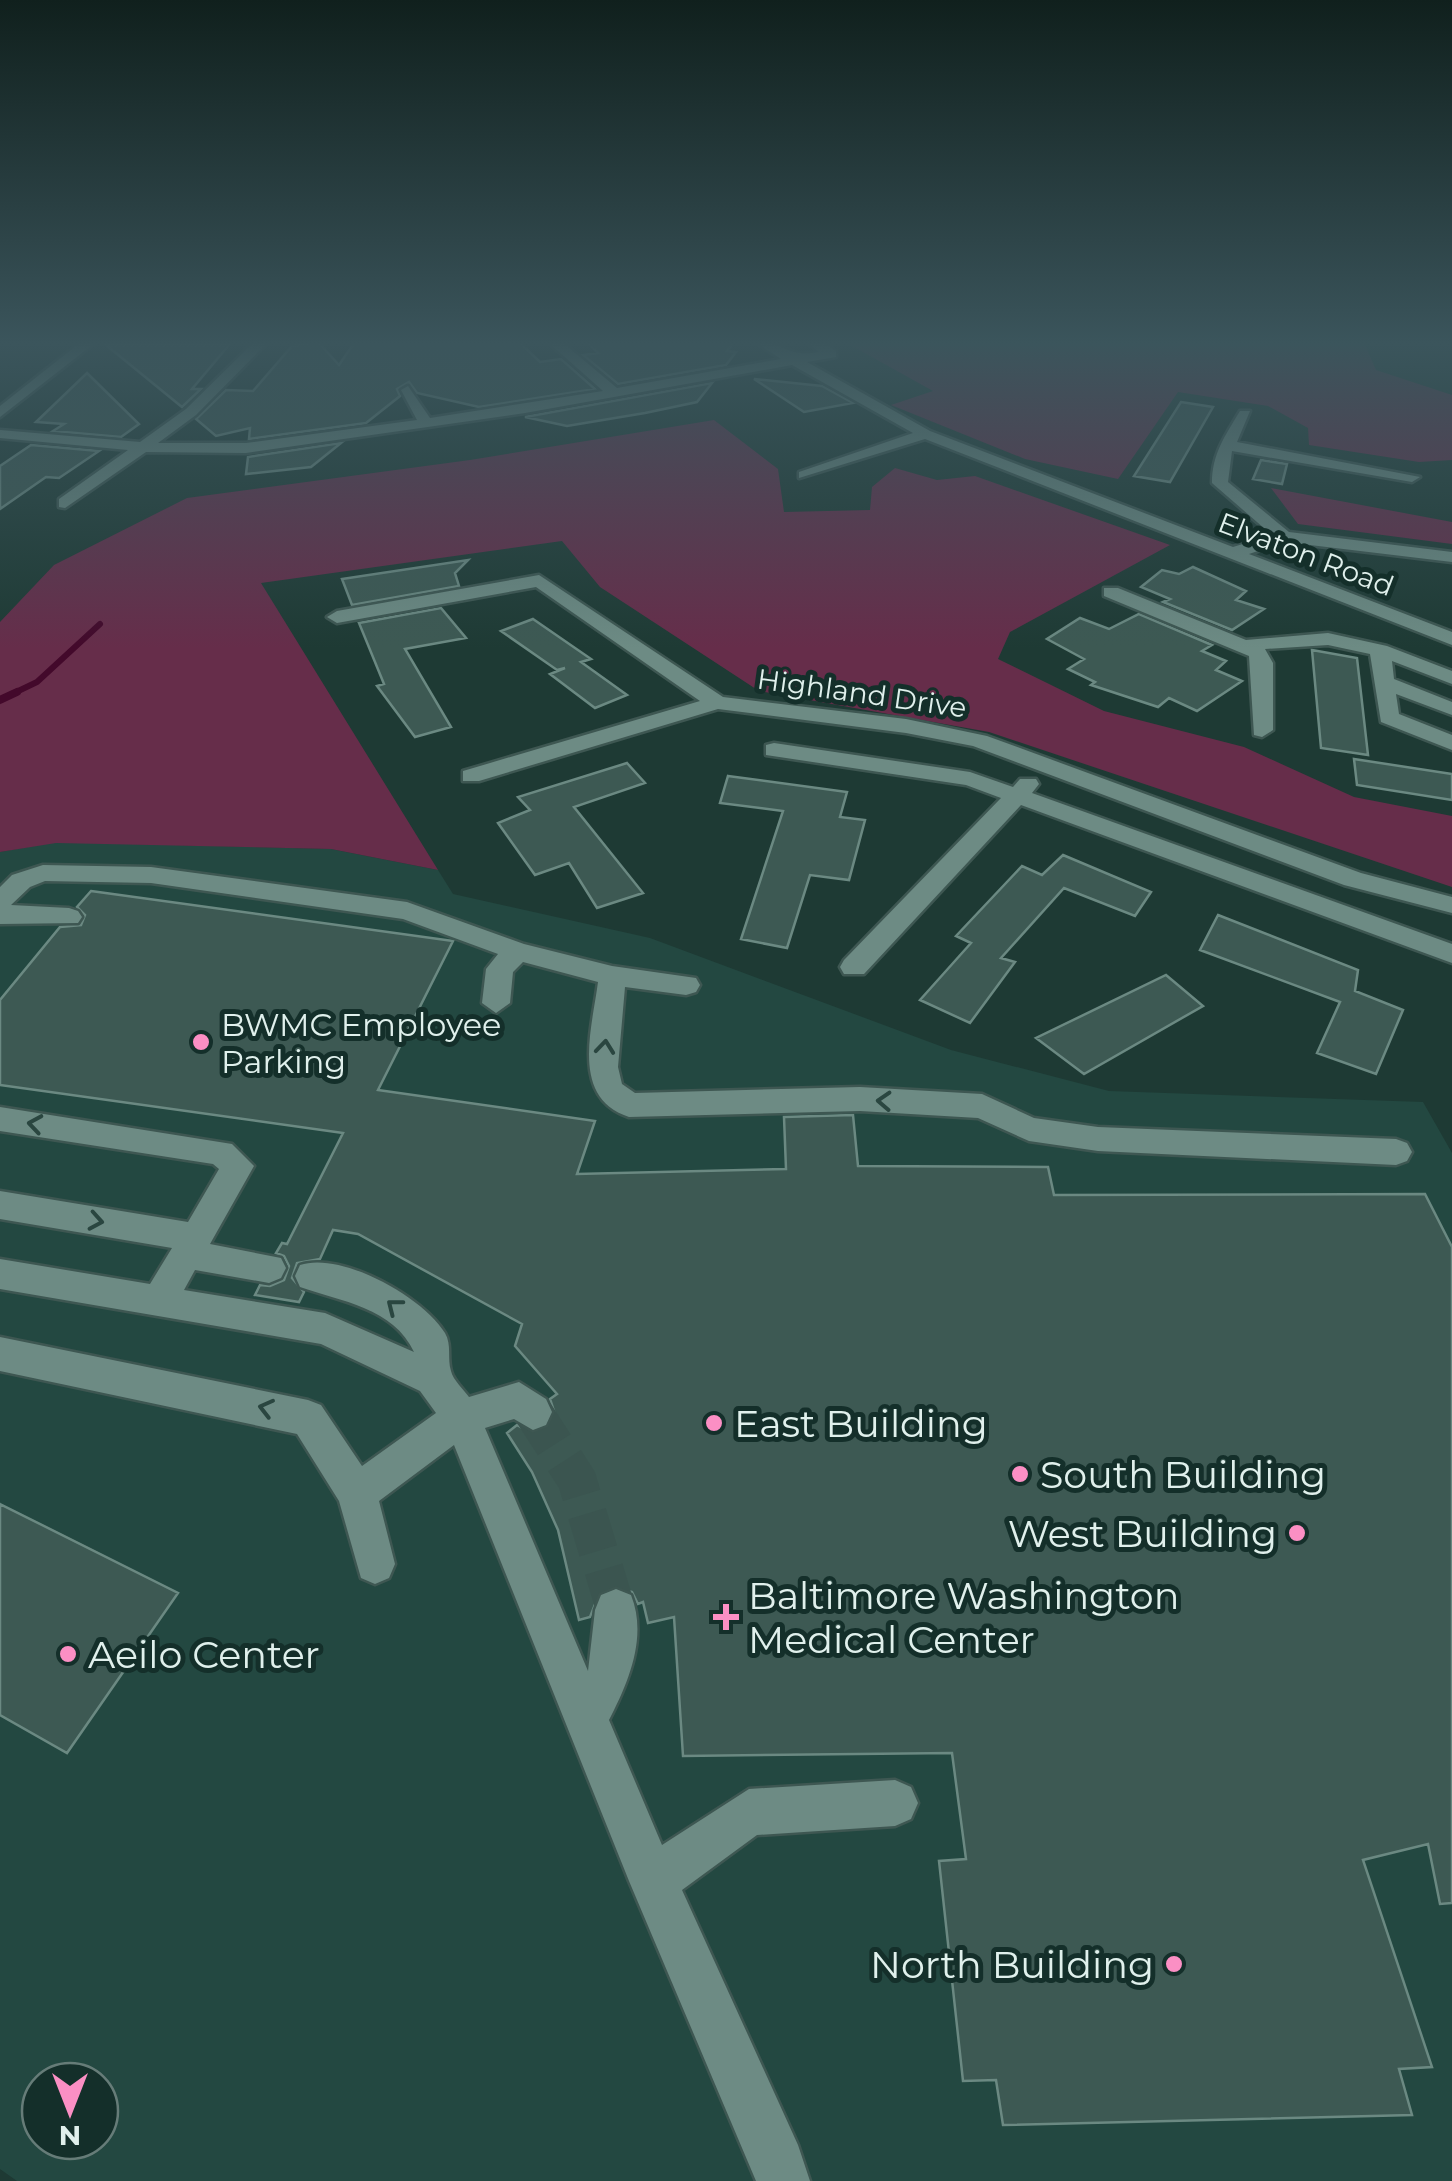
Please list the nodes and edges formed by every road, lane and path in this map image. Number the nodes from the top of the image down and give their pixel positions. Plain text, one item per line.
1 (108, 444) edge
2 (148, 444) edge
3 (276, 444) edge
4 (897, 444) edge
5 (950, 444) edge
6 (1227, 446) joint
7 (144, 447) junction
8 (806, 475) dead end
9 (1412, 477) dead end
10 (66, 503) dead end
11 (1284, 536) junction
12 (1230, 554) junction
13 (1452, 557) edge
14 (1260, 565) junction
15 (1111, 592) dead end
16 (337, 617) dead end
17 (1452, 639) edge
18 (1248, 646) junction
19 (1380, 650) junction
20 (1452, 678) edge
21 (1384, 682) junction
22 (717, 704) junction
23 (1452, 709) edge
24 (1262, 730) dead end
25 (1452, 743) edge
26 (774, 750) dead end
27 (1047, 764) junction
28 (470, 776) dead end
29 (1014, 798) junction
30 (0, 900) edge
31 (1452, 905) edge
32 (0, 916) edge
33 (68, 917) dead end
34 (517, 951) junction
35 (1452, 954) edge
36 (854, 967) dead end
37 (612, 976) junction
38 (686, 985) dead end
39 (496, 1003) dead end
40 (0, 1119) edge
41 (1396, 1152) dead end
42 (0, 1205) edge
43 (191, 1246) junction
44 (269, 1268) dead end
45 (0, 1274) edge
46 (312, 1276) dead end
47 (357, 1284) junction
48 (160, 1301) junction
49 (326, 1329) junction
50 (0, 1354) edge
51 (433, 1379) junction
52 (533, 1412) dead end
53 (462, 1416) junction
54 (356, 1492) junction
55 (375, 1564) dead end
56 (616, 1610) tunnel mouth
57 (587, 1717) junction
58 (895, 1803) dead end
59 (653, 1881) junction
60 (782, 2181) edge

1 - 7 street
2 - 7 street
3 - 7 street
4 - 8 street
5 - 12 street, Elvaton Road
6 - 9 street
6 - 11 street
7 - 10 street
11 - 12 street
11 - 13 street
11 - 14 street
12 - 14 street, Elvaton Road
14 - 17 street, Elvaton Road
15 - 18 street
16 - 22 street, Highland Drive
18 - 19 street
18 - 24 street
19 - 20 street
19 - 21 street
21 - 23 street
21 - 25 street
22 - 27 street, Highland Drive
22 - 28 street
26 - 29 street
27 - 29 street
27 - 31 street, Highland Drive
29 - 35 street
29 - 36 street
30 - 34 street
32 - 33 street
34 - 37 street
34 - 39 street
37 - 38 street
41 -> 37 street
43 -> 40 street
42 -> 43 street
43 - 44 street
43 - 48 street
45 - 48 street
46 - 47 street
47 - 49 street
51 -> 47 street
48 - 49 street
49 - 51 street
54 -> 50 street
51 - 53 street
52 - 53 street
53 - 54 street
53 - 57 street
54 - 55 street
56 - 57 street
57 - 59 street
58 - 59 street
59 - 60 street

